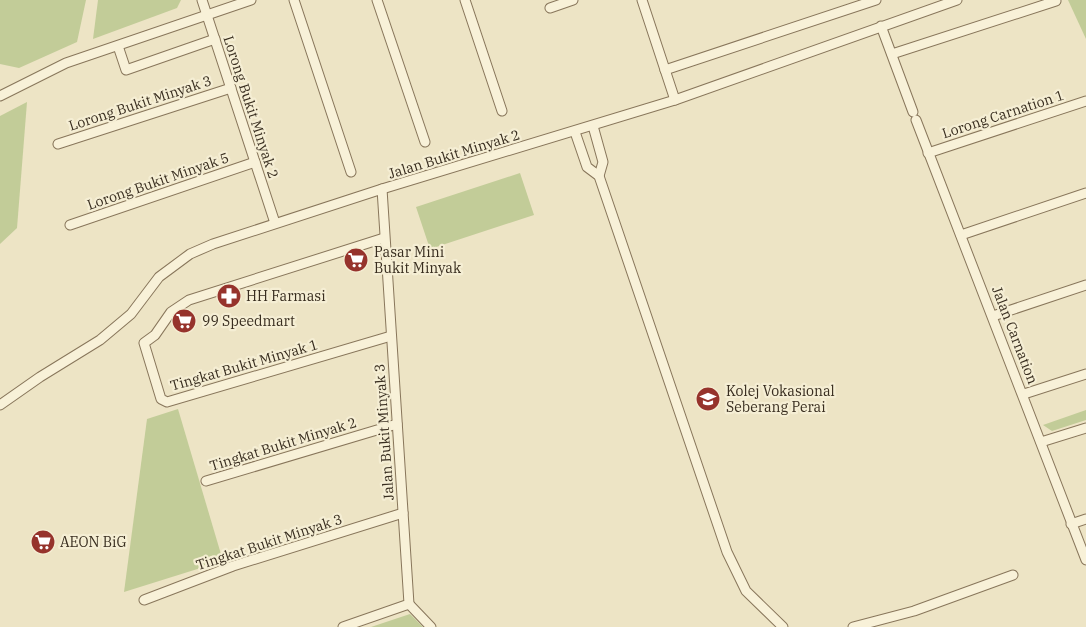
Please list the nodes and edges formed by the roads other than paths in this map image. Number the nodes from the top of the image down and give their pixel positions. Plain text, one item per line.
1 (202, 0) edge
2 (252, 0) edge
3 (294, 0) edge
4 (377, 0) edge
5 (465, 0) edge
6 (573, 0) edge
7 (642, 0) edge
8 (876, 0) edge
9 (958, 0) edge
10 (1056, 1) edge
11 (550, 8) dead end
12 (207, 15) junction
13 (881, 26) junction
14 (214, 39) junction
15 (118, 46) junction
16 (892, 54) junction
17 (665, 70) junction
18 (231, 88) junction
19 (0, 96) edge
20 (675, 100) junction
21 (1086, 101) edge
22 (502, 111) dead end
23 (593, 126) junction
24 (575, 132) junction
25 (425, 142) dead end
26 (58, 144) dead end
27 (928, 153) junction
28 (255, 162) junction
29 (351, 172) dead end
30 (599, 176) junction
31 (382, 189) junction
32 (1086, 193) edge
33 (275, 223) junction
34 (70, 225) dead end
35 (961, 235) junction
36 (384, 238) junction
37 (1086, 285) edge
38 (993, 316) junction
39 (391, 336) junction
40 (1086, 374) edge
41 (1024, 394) junction
42 (0, 405) edge
43 (397, 424) junction
44 (1086, 428) edge
45 (1041, 442) junction
46 (206, 482) dead end
47 (403, 513) junction
48 (1086, 519) edge
49 (1072, 524) junction
50 (1086, 560) edge
51 (1013, 575) dead end
52 (144, 600) dead end
53 (409, 604) junction
54 (343, 627) edge
55 (431, 627) edge
56 (783, 627) edge
57 (853, 627) edge

1 - 12 street, Lorong Bukit Minyak 2
2 - 12 street
3 - 29 street
4 - 25 street
5 - 22 street
6 - 11 street
7 - 17 street
8 - 17 street
9 - 13 street, Jalan Bukit Minyak 2
10 - 16 street
12 - 14 street, Lorong Bukit Minyak 2
12 - 15 street
13 - 16 street, Jalan Carnation
13 - 20 street, Jalan Bukit Minyak 2
14 - 15 street
14 - 18 street, Lorong Bukit Minyak 2
15 - 19 street
16 - 27 street, Jalan Carnation
17 - 20 street
18 - 26 street, Lorong Bukit Minyak 3
18 - 28 street, Lorong Bukit Minyak 2
20 - 23 street, Jalan Bukit Minyak 2
21 - 27 street, Lorong Carnation 1
23 - 24 street, Jalan Bukit Minyak 2
23 - 30 street
24 - 30 street
24 - 31 street, Jalan Bukit Minyak 2
27 - 35 street, Jalan Carnation
28 - 33 street, Lorong Bukit Minyak 2
28 - 34 street, Lorong Bukit Minyak 5
30 - 56 street
31 - 33 street, Jalan Bukit Minyak 2
31 - 36 street, Jalan Bukit Minyak 3
32 - 35 street
33 - 42 street, Jalan Bukit Minyak 2
35 - 38 street, Jalan Carnation
36 - 39 street, Jalan Bukit Minyak 3
36 - 39 street, Tingkat Bukit Minyak 1
37 - 38 street
38 - 41 street, Jalan Carnation
39 - 43 street, Jalan Bukit Minyak 3
40 - 41 street
41 - 45 street, Jalan Carnation
43 - 46 street, Tingkat Bukit Minyak 2
43 - 47 street, Jalan Bukit Minyak 3
44 - 45 street
45 - 49 street, Jalan Carnation
47 - 52 street, Tingkat Bukit Minyak 3
47 - 53 street, Jalan Bukit Minyak 3
48 - 49 street
49 - 50 street, Jalan Carnation
51 - 57 street
53 - 54 street
53 - 55 street

